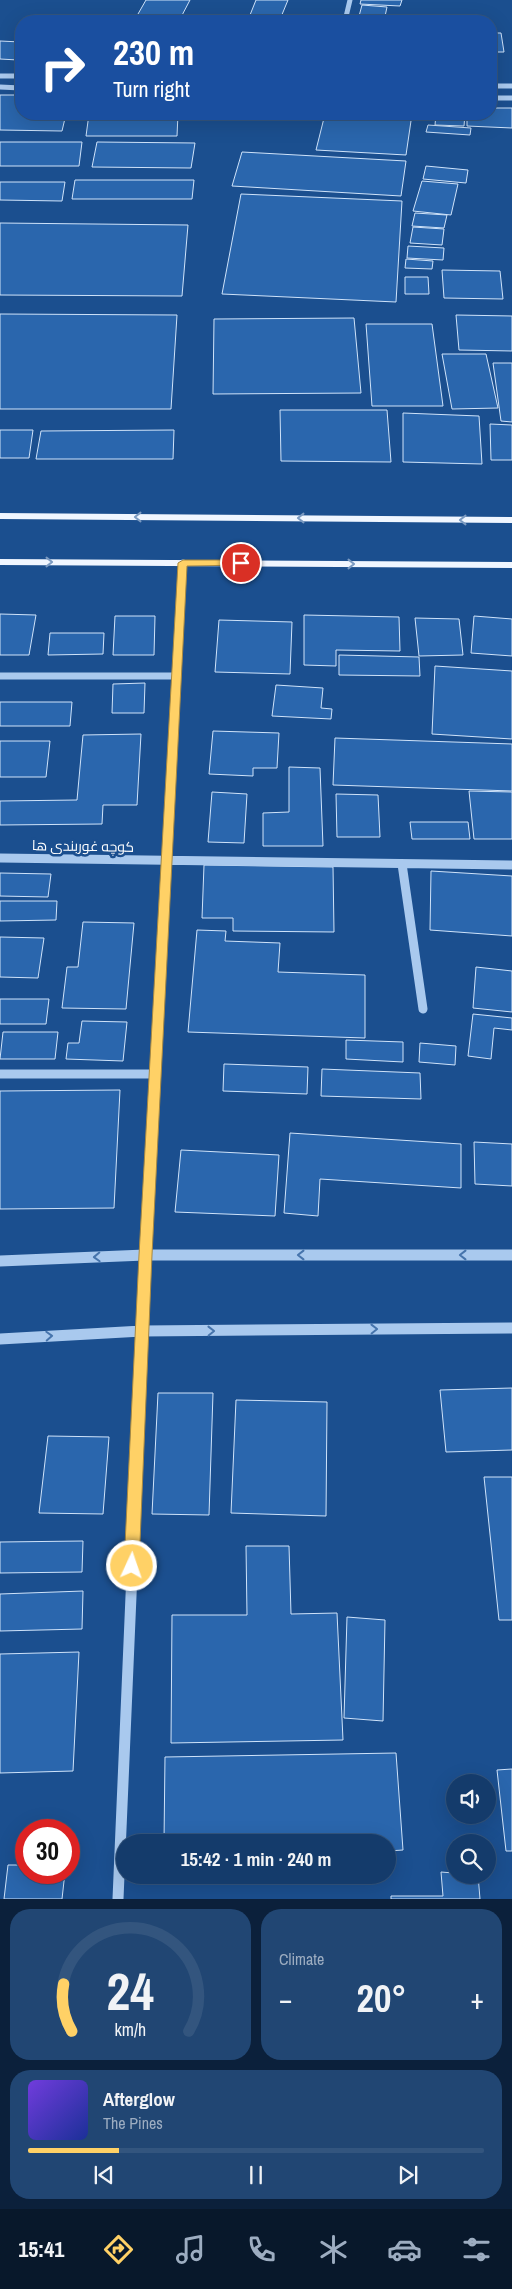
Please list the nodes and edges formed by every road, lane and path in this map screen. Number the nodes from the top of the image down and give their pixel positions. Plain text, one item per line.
1 (350, 0) edge
2 (346, 15) edge
3 (0, 76) edge
4 (15, 76) edge
5 (497, 86) edge
6 (512, 86) edge
7 (0, 87) edge
8 (15, 88) edge
9 (497, 98) edge
10 (512, 98) edge
11 (0, 516) edge
12 (512, 520) edge
13 (0, 562) edge
14 (183, 563) junction
15 (512, 564) edge
16 (0, 676) edge
17 (176, 676) junction
18 (0, 858) edge
19 (166, 861) junction
20 (402, 864) junction
21 (512, 865) edge
22 (423, 1009) dead end
23 (0, 1074) edge
24 (156, 1074) junction
25 (145, 1255) junction
26 (512, 1255) edge
27 (0, 1262) edge
28 (512, 1328) edge
29 (142, 1331) junction
30 (0, 1339) edge
31 (118, 1899) edge

1 - 2 street
3 - 4 street
5 - 6 street
7 - 8 street
9 - 10 street
12 -> 11 main road
13 -> 14 main road
14 -> 15 main road
14 - 17 street
16 - 17 street
17 - 19 street
18 - 19 street, کوچه غوربندی ها
19 - 20 street
19 - 24 street
20 - 21 street
20 - 22 street
23 - 24 street
24 - 25 street
26 -> 25 street
25 -> 27 street
25 - 29 street
29 -> 28 street
30 -> 29 street
29 - 31 street

